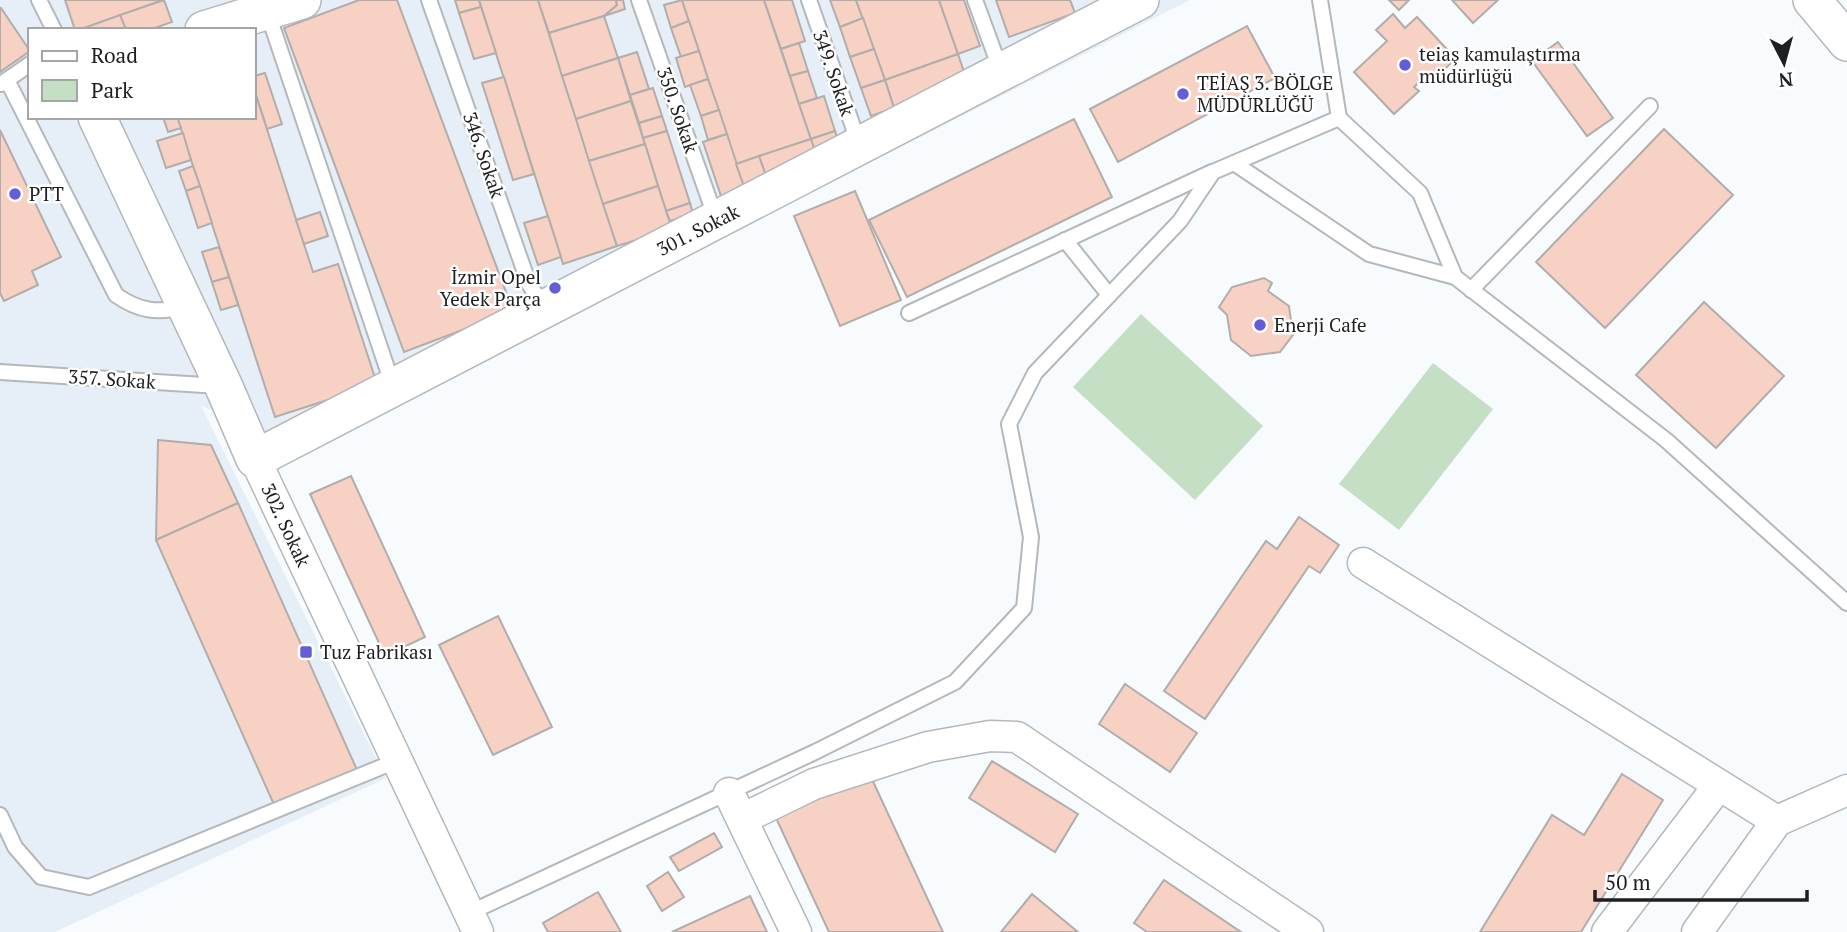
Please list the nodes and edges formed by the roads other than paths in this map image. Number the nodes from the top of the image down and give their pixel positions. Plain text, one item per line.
1 (39, 0) edge
2 (302, 0) edge
3 (429, 0) edge
4 (639, 0) edge
5 (809, 0) edge
6 (975, 0) edge
7 (1140, 0) edge
8 (1320, 0) edge
9 (1812, 0) edge
10 (267, 11) junction
11 (53, 28) edge
12 (211, 28) edge
13 (1847, 42) edge
14 (28, 65) edge
15 (1001, 72) junction
16 (4, 82) edge
17 (1650, 106) dead end
18 (1339, 118) junction
19 (98, 119) edge
20 (860, 145) junction
21 (1234, 163) junction
22 (1213, 172) junction
23 (716, 221) junction
24 (1065, 240) junction
25 (1455, 278) junction
26 (1471, 289) junction
27 (1109, 295) junction
28 (186, 307) junction
29 (545, 308) junction
30 (909, 313) dead end
31 (0, 372) edge
32 (224, 387) junction
33 (393, 387) junction
34 (255, 459) junction
35 (1363, 563) dead end
36 (1847, 603) edge
37 (396, 761) junction
38 (1719, 785) junction
39 (1847, 790) edge
40 (735, 806) junction
41 (0, 815) edge
42 (1777, 821) junction
43 (474, 923) edge
44 (796, 932) edge
45 (1308, 932) edge
46 (1607, 932) edge
47 (1697, 932) edge

1 - 11 lane
2 - 10 street
3 - 29 lane, 346. Sokak
4 - 23 lane, 350. Sokak
5 - 20 lane, 349. Sokak
6 - 15 lane
7 - 15 street, 301. Sokak
8 - 18 lane
9 - 13 street
10 - 12 street
10 - 33 lane
14 - 16 lane
15 - 20 street, 301. Sokak
16 - 28 lane
17 - 26 lane
18 - 21 lane
18 - 25 lane
19 - 28 street, 302. Sokak
20 - 23 street, 301. Sokak
21 - 22 lane
21 - 25 lane
22 - 24 lane
22 - 27 lane
23 - 29 street, 301. Sokak
24 - 27 lane
24 - 30 lane
25 - 26 lane
26 - 36 lane
27 - 40 lane
28 - 32 street, 302. Sokak
29 - 33 street, 301. Sokak
31 - 32 lane, 357. Sokak
32 - 34 street, 302. Sokak
33 - 34 street, 301. Sokak
34 - 37 street, 302. Sokak
35 - 38 street
37 - 41 lane
37 - 43 street, 302. Sokak
38 - 42 street
38 - 46 street
39 - 42 street
40 - 43 lane
40 - 44 street
40 - 45 street
42 - 47 street

